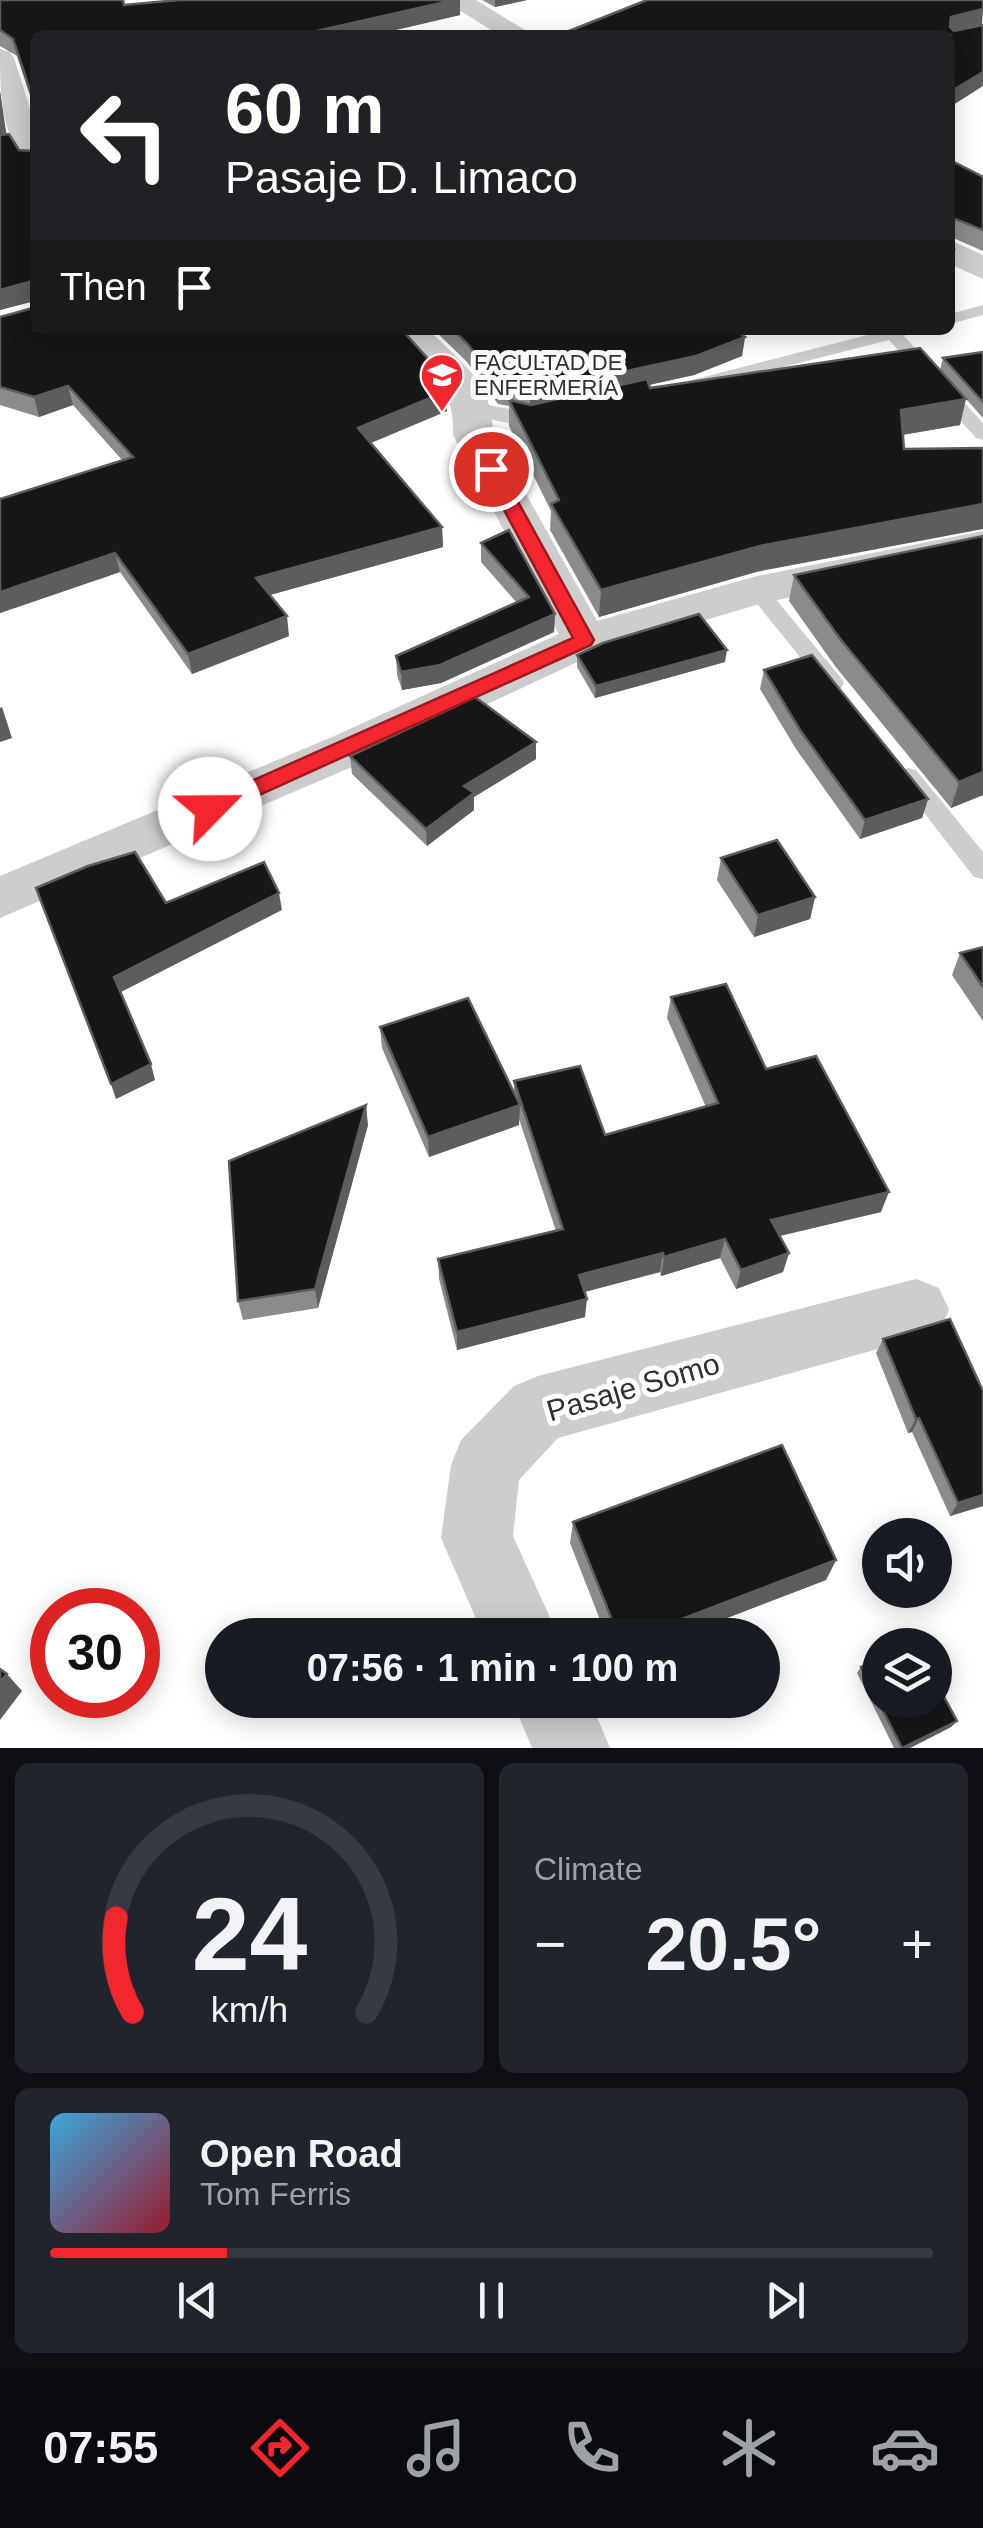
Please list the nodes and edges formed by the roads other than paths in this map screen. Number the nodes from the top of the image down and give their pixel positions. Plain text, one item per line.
1 (456, 0) edge
2 (510, 30) edge
3 (0, 58) edge
4 (24, 148) edge
5 (955, 253) edge
6 (983, 269) edge
7 (983, 310) edge
8 (955, 317) edge
9 (413, 335) edge
10 (888, 335) edge
11 (902, 335) edge
12 (685, 386) edge
13 (474, 408) junction
14 (569, 412) edge
15 (983, 434) edge
16 (983, 544) edge
17 (757, 590) junction
18 (584, 640) junction
19 (851, 706) edge
20 (887, 750) edge
21 (983, 870) edge
22 (0, 898) edge
23 (916, 1310) dead end
24 (512, 1618) edge
25 (558, 1718) edge
26 (571, 1748) edge

1 - 2 street
3 - 4 street
5 - 6 street
7 - 8 lane
9 - 13 street
10 - 12 lane
11 - 15 lane
13 - 14 lane
13 - 18 street
16 - 17 street
17 - 18 street
17 - 19 lane
18 - 22 street
20 - 21 lane
23 - 24 street, Pasaje Somo
25 - 26 street

